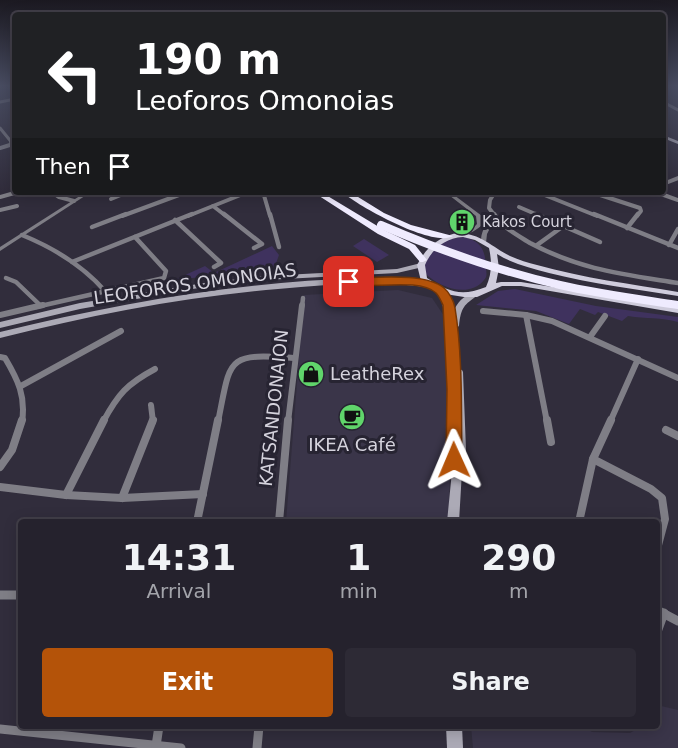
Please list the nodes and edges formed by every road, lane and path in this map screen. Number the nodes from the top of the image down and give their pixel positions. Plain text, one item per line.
1 (0, 128) edge
2 (12, 143) edge
3 (56, 195) edge
4 (83, 195) edge
5 (121, 195) edge
6 (179, 195) edge
7 (240, 195) edge
8 (264, 195) edge
9 (321, 195) edge
10 (333, 195) edge
11 (341, 195) edge
12 (351, 195) edge
13 (451, 195) edge
14 (493, 195) edge
15 (544, 195) edge
16 (600, 195) edge
17 (664, 195) edge
18 (111, 199) dead end
19 (678, 200) edge
20 (74, 201) junction
21 (17, 206) dead end
22 (213, 206) junction
23 (519, 207) dead end
24 (0, 210) edge
25 (477, 215) junction
26 (175, 220) junction
27 (384, 223) junction
28 (562, 227) junction
29 (92, 228) dead end
30 (627, 228) junction
31 (678, 229) edge
32 (462, 234) junction
33 (22, 235) junction
34 (449, 236) junction
35 (135, 237) junction
36 (484, 242) junction
37 (600, 242) dead end
38 (537, 245) junction
39 (669, 245) junction
40 (279, 247) dead end
41 (254, 248) dead end
42 (492, 248) junction
43 (678, 248) edge
44 (0, 249) edge
45 (72, 262) junction
46 (422, 262) junction
47 (214, 267) dead end
48 (6, 278) dead end
49 (678, 283) edge
50 (433, 286) junction
51 (490, 287) junction
52 (105, 291) junction
53 (442, 291) junction
54 (678, 294) edge
55 (474, 295) junction
56 (303, 298) dead end
57 (678, 299) edge
58 (40, 305) junction
59 (678, 305) edge
60 (678, 310) edge
61 (483, 311) dead end
62 (0, 315) edge
63 (526, 315) junction
64 (605, 316) dead end
65 (0, 323) edge
66 (121, 331) dead end
67 (0, 336) edge
68 (590, 337) junction
69 (0, 357) edge
70 (294, 358) junction
71 (638, 359) junction
72 (155, 369) dead end
73 (678, 378) edge
74 (21, 386) junction
75 (151, 405) dead end
76 (666, 430) dead end
77 (678, 436) edge
78 (551, 442) dead end
79 (593, 459) junction
80 (0, 467) edge
81 (457, 471) junction
82 (0, 486) edge
83 (203, 494) junction
84 (66, 495) junction
85 (122, 498) junction
86 (198, 519) edge
87 (279, 519) edge
88 (453, 519) edge
89 (580, 519) edge
90 (660, 538) edge
91 (0, 595) edge
92 (18, 595) edge
93 (660, 611) edge
94 (678, 621) edge
95 (0, 729) edge
96 (159, 729) edge
97 (259, 729) edge
98 (454, 729) edge
99 (156, 746) junction
100 (181, 748) edge
101 (257, 748) edge
102 (455, 748) edge

1 - 2 street
3 - 20 street
4 - 20 street
5 - 18 street
6 - 29 street
7 - 22 street
8 - 40 street
9 - 46 highway
10 - 27 highway
11 - 27 highway
12 - 34 highway
13 - 25 street
14 - 38 street
15 - 30 street
16 - 30 street
17 - 19 street
20 - 33 street
21 - 24 street
22 - 26 street
22 - 41 street
23 - 28 street
25 - 32 street
25 - 36 street
26 - 35 street
26 - 47 street
27 - 57 highway
27 - 59 highway, bridge
28 - 37 street
28 - 38 street
30 - 39 street
31 - 39 street
32 - 34 main road
32 - 36 main road
33 - 44 street
33 - 45 street
34 - 46 main road
35 - 45 street
35 - 52 street
36 - 42 main road
38 - 49 street
39 - 43 street
42 - 51 main road
42 - 54 main road
45 - 52 street
46 - 50 main road
46 - 65 main road, LEOFOROS OMONOIAS
48 - 58 street
50 - 53 main road
50 - 67 main road, LEOFOROS OMONOIAS
51 - 55 main road
51 - 60 main road
52 - 58 street
53 - 55 main road
53 - 81 main road
55 - 81 main road
56 - 70 street, KATSANDONAION
58 - 62 street
61 - 63 street
63 - 68 street
63 - 78 street
64 - 68 street
66 - 74 street
68 - 71 street
69 - 74 street
70 - 83 street
70 - 87 street, KATSANDONAION
71 - 73 street
71 - 79 street
72 - 84 street
74 - 80 street
75 - 85 street
76 - 77 street
79 - 89 street
79 - 90 street
81 - 88 main road
82 - 84 street
83 - 85 street
83 - 86 street
84 - 85 street
91 - 92 street
93 - 94 street
95 - 99 street
96 - 99 street
97 - 101 street
98 - 102 main road
99 - 100 street

